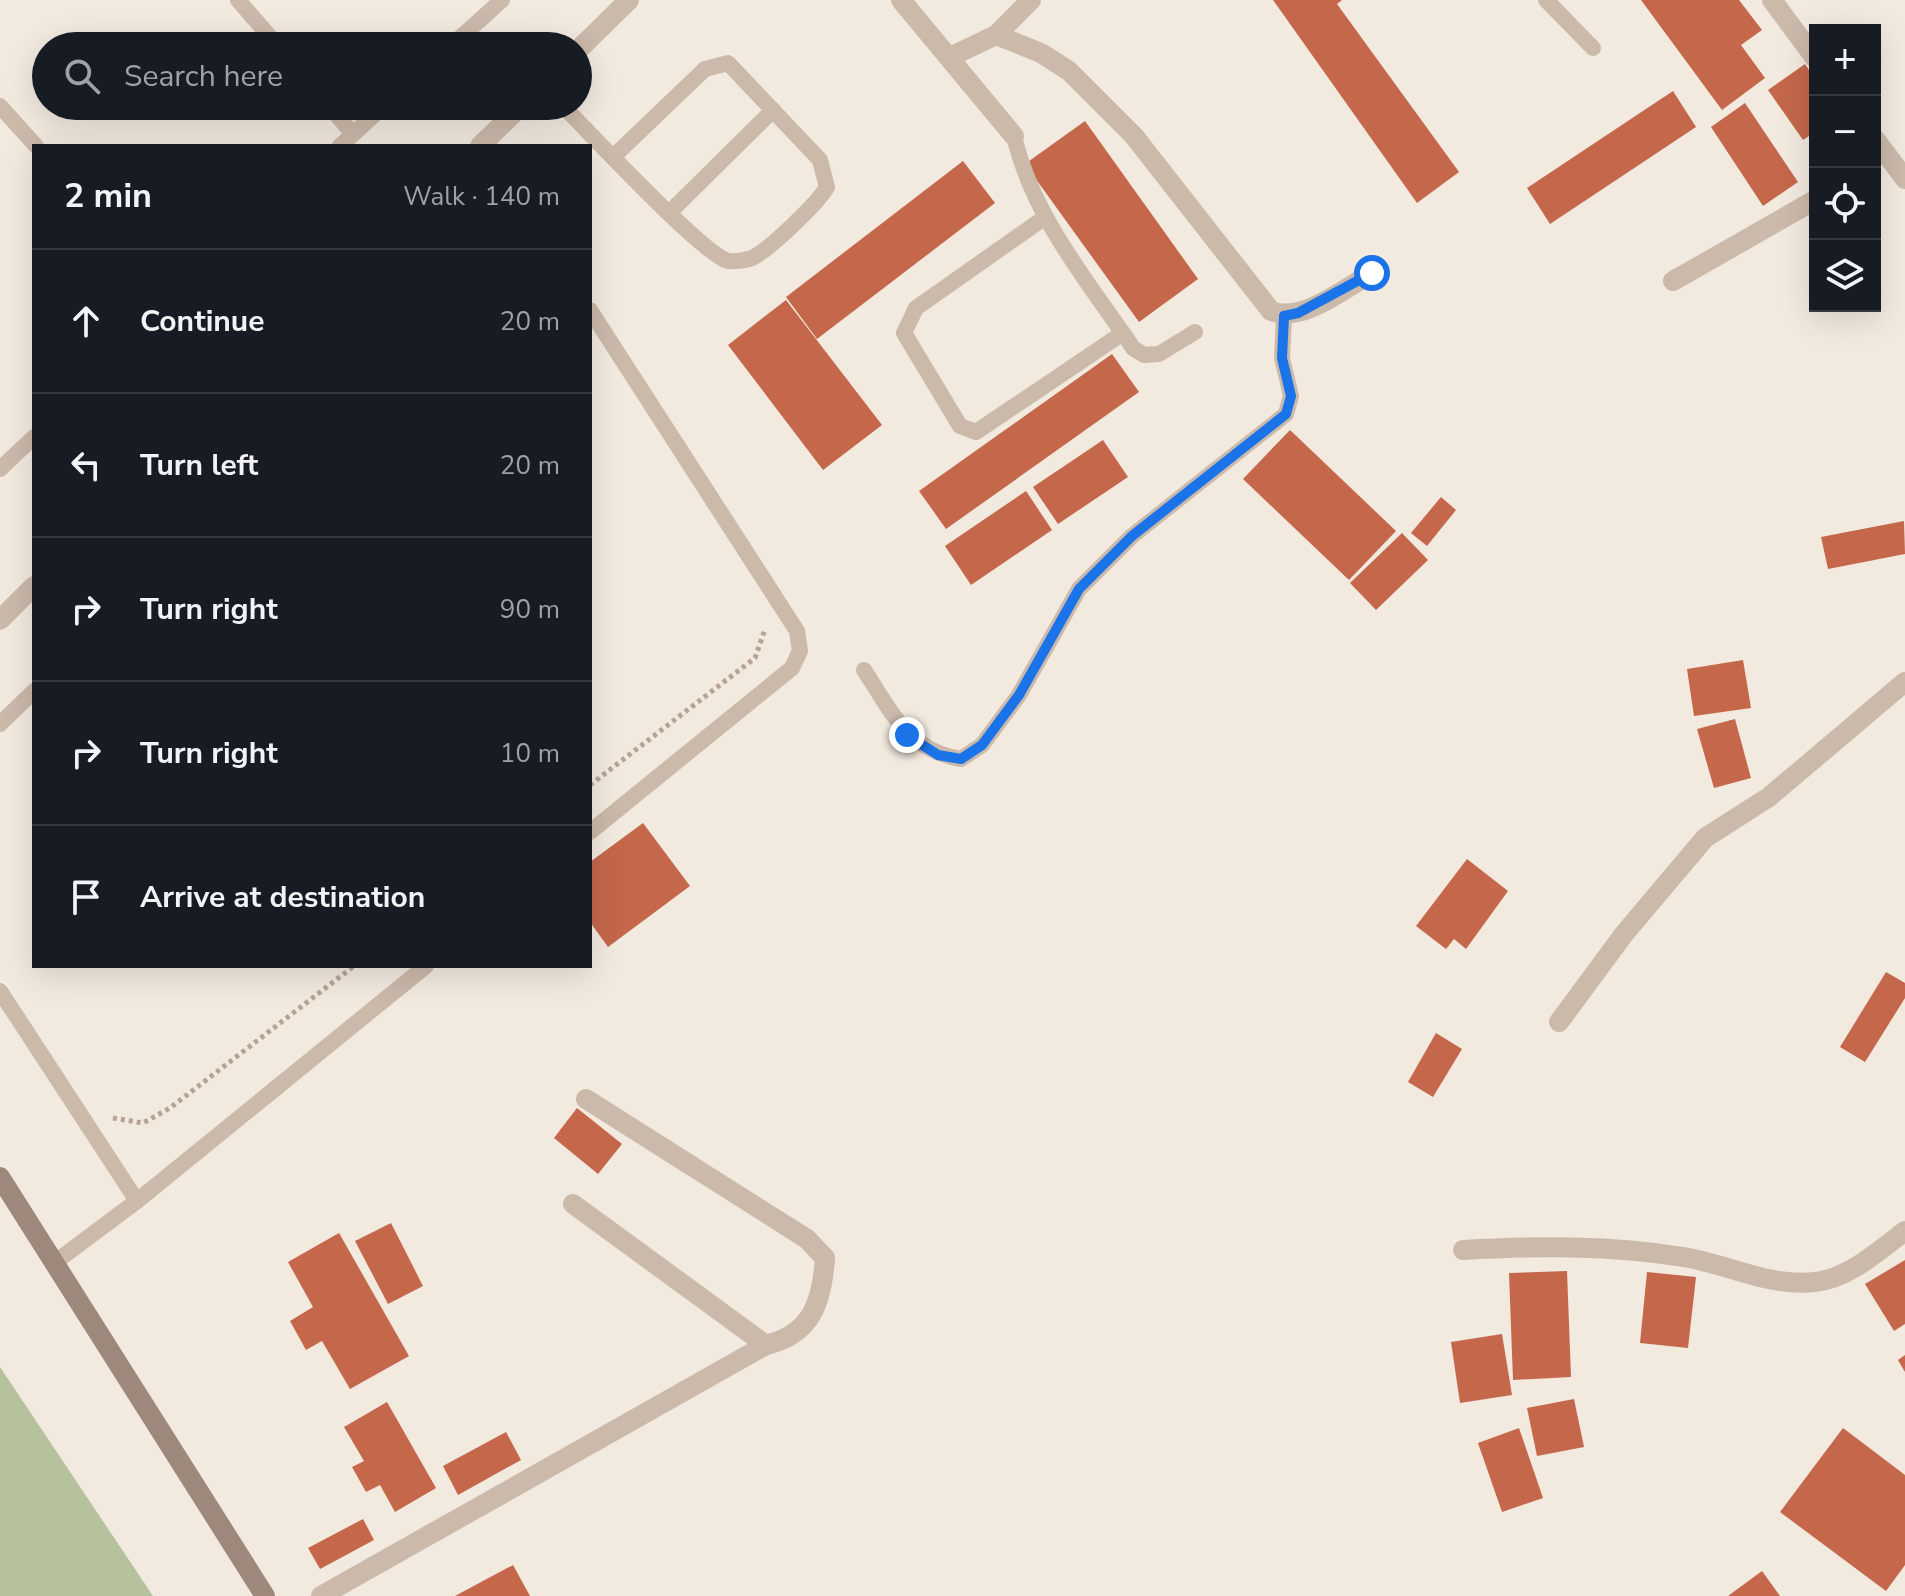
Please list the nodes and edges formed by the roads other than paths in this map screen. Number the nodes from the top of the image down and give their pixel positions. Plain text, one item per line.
1 (238, 0) edge
2 (502, 0) edge
3 (629, 0) edge
4 (901, 0) edge
5 (1031, 0) edge
6 (1546, 0) edge
7 (1772, 0) edge
8 (266, 32) edge
9 (467, 32) edge
10 (996, 35) junction
11 (592, 36) edge
12 (1593, 48) dead end
13 (1809, 50) edge
14 (950, 57) junction
15 (0, 106) edge
16 (773, 110) junction
17 (336, 120) edge
18 (369, 120) edge
19 (507, 120) edge
20 (577, 120) edge
21 (1014, 136) joint
22 (347, 140) edge
23 (34, 144) edge
24 (483, 144) edge
25 (1881, 147) edge
26 (1898, 152) dead end
27 (613, 157) junction
28 (1881, 162) edge
29 (1905, 179) edge
30 (1809, 203) edge
31 (670, 212) junction
32 (1044, 218) junction
33 (1372, 273) dead end
34 (1673, 281) dead end
35 (592, 313) edge
36 (1284, 316) junction
37 (1195, 332) dead end
38 (1123, 333) junction
39 (32, 439) edge
40 (0, 469) edge
41 (32, 588) edge
42 (0, 620) edge
43 (864, 670) dead end
44 (1905, 682) edge
45 (32, 693) edge
46 (0, 724) edge
47 (592, 830) edge
48 (424, 968) edge
49 (0, 991) edge
50 (1559, 1022) dead end
51 (586, 1099) dead end
52 (0, 1177) edge
53 (137, 1201) junction
54 (573, 1204) dead end
55 (1905, 1231) edge
56 (1463, 1250) dead end
57 (54, 1263) junction
58 (766, 1345) junction
59 (265, 1596) edge
60 (321, 1596) edge

1 - 8 lane
2 - 9 lane
3 - 11 street
4 - 14 street
5 - 10 street
6 - 12 lane
7 - 13 street
10 - 14 street
10 - 36 street
14 - 21 street
15 - 23 lane
16 - 27 lane
16 - 31 lane
16 - 31 lane
17 - 22 lane
18 - 22 lane
19 - 24 street
20 - 27 lane
21 - 32 lane
25 - 29 street
26 - 28 street
27 - 31 lane
30 - 34 street
32 - 38 lane
32 - 38 lane
33 - 36 street
35 - 47 lane
36 - 43 lane
37 - 38 lane
39 - 40 lane
41 - 42 street
44 - 50 street
45 - 46 lane
48 - 53 lane
49 - 53 lane
51 - 58 street
52 - 57 street
53 - 57 lane
54 - 58 street
55 - 56 street
57 - 59 street
58 - 60 street

